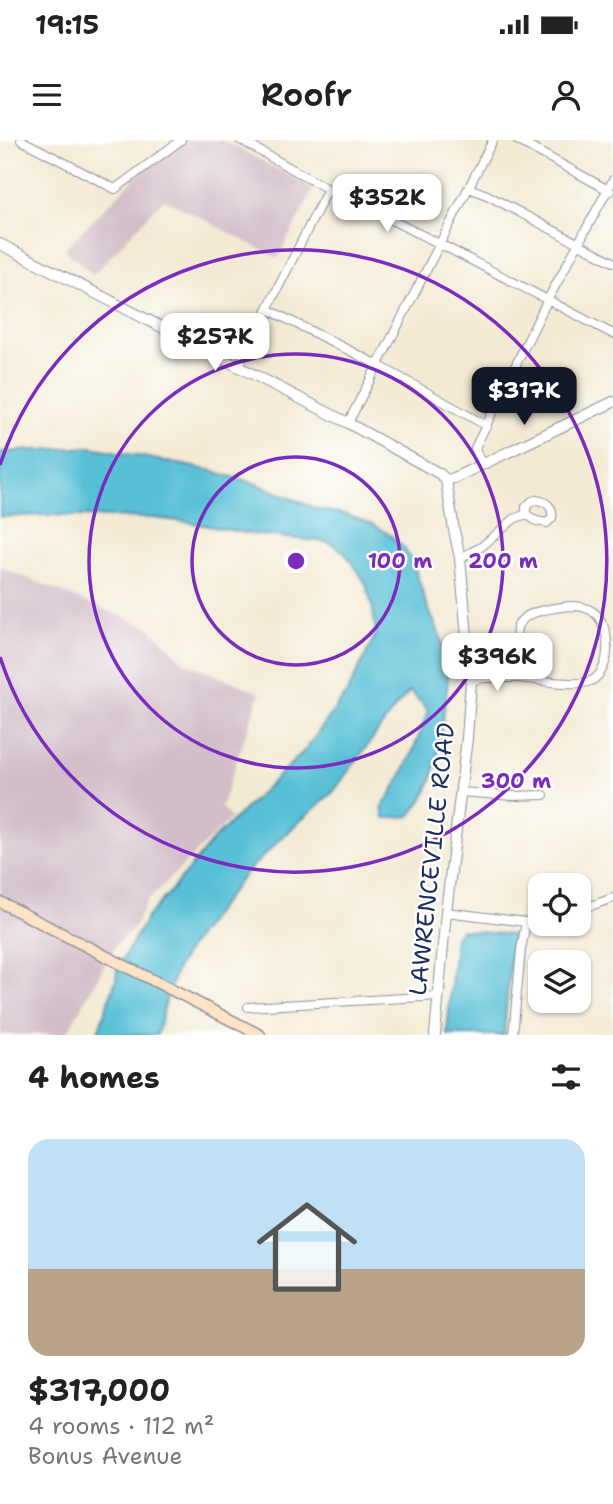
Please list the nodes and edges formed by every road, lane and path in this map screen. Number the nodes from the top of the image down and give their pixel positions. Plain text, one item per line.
1 (21, 140) edge
2 (181, 140) edge
3 (240, 140) edge
4 (493, 140) edge
5 (517, 140) edge
6 (613, 180) edge
7 (469, 188) junction
8 (328, 189) junction
9 (611, 191) edge
10 (0, 244) edge
11 (440, 244) junction
12 (578, 244) junction
13 (613, 262) edge
14 (548, 299) junction
15 (267, 309) junction
16 (613, 334) edge
17 (378, 365) junction
18 (237, 367) junction
19 (613, 402) edge
20 (348, 423) junction
21 (486, 426) junction
22 (481, 464) junction
23 (446, 480) junction
24 (526, 514) dead end
25 (460, 558) junction
26 (520, 678) junction
27 (471, 681) junction
28 (460, 792) junction
29 (544, 795) dead end
30 (613, 898) edge
31 (0, 902) edge
32 (591, 906) edge
33 (446, 912) junction
34 (526, 922) joint
35 (439, 996) junction
36 (248, 1007) dead end
37 (260, 1035) edge
38 (435, 1035) edge
39 (513, 1035) edge

1 - 2 street
3 - 8 street
4 - 7 street
5 - 9 street
6 - 9 street
7 - 11 street
7 - 12 street
8 - 11 street
8 - 15 street
9 - 12 street
10 - 18 street
11 - 14 street
11 - 17 street
12 - 13 street
12 - 14 street
14 - 16 street
14 - 21 street
15 - 17 street
15 - 18 street
17 - 20 street
17 - 21 street
18 - 20 street
19 - 22 street
20 - 23 street
21 - 22 street
22 - 23 street
23 - 25 street, LAWRENCEVILLE ROAD
24 - 25 street
25 - 27 street, LAWRENCEVILLE ROAD
26 - 26 street
26 - 27 street
27 - 28 street, LAWRENCEVILLE ROAD
28 - 29 street
28 - 33 street, LAWRENCEVILLE ROAD
30 - 32 street
31 - 37 main road
33 - 34 street
33 - 35 street, LAWRENCEVILLE ROAD
34 - 39 street
35 - 36 street
35 - 38 street, LAWRENCEVILLE ROAD

